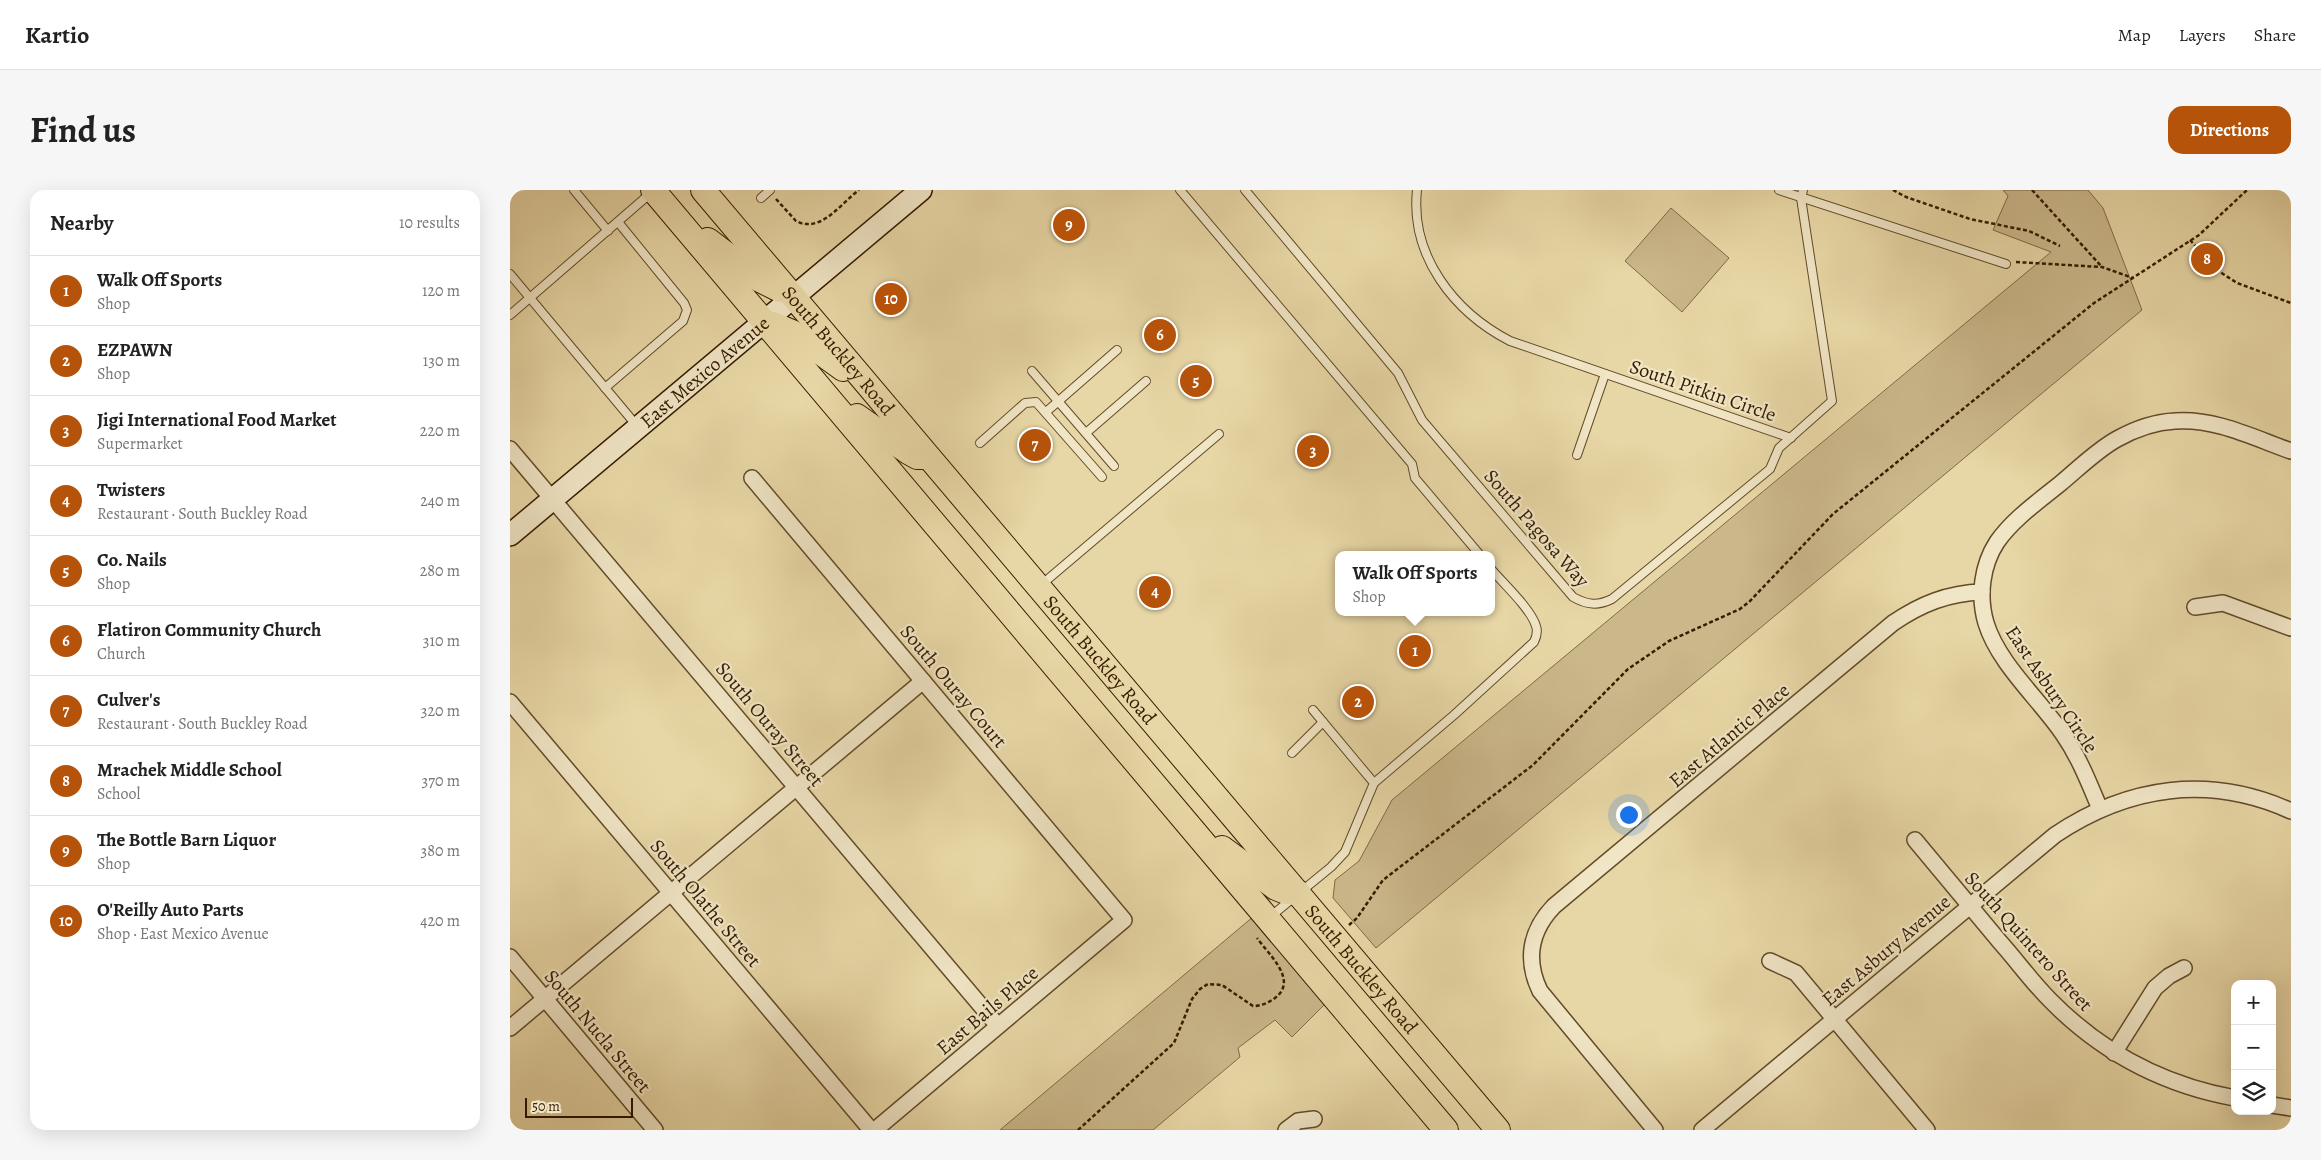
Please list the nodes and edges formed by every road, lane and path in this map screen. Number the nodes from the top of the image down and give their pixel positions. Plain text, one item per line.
1 (574, 190) edge
2 (703, 190) edge
3 (770, 190) edge
4 (859, 190) edge
5 (921, 190) edge
6 (1180, 190) edge
7 (1245, 190) edge
8 (1417, 190) edge
9 (1779, 190) edge
10 (1893, 190) edge
11 (2032, 190) edge
12 (2247, 190) edge
13 (1802, 194) edge
14 (657, 195) edge
15 (761, 198) dead end
16 (776, 199) dead end
17 (618, 222) junction
18 (608, 231) junction
19 (2190, 240) junction
20 (2060, 246) dead end
21 (2002, 263) joint
22 (2102, 267) junction
23 (510, 274) edge
24 (2133, 278) junction
25 (793, 296) junction
26 (530, 298) junction
27 (2291, 303) edge
28 (510, 315) edge
29 (764, 321) junction
30 (1117, 350) dead end
31 (1032, 371) dead end
32 (1605, 374) junction
33 (1146, 381) dead end
34 (605, 388) junction
35 (876, 394) junction
36 (830, 399) junction
37 (1058, 401) junction
38 (1046, 412) junction
39 (638, 427) junction
40 (1086, 432) junction
41 (1219, 434) dead end
42 (1791, 438) junction
43 (980, 443) dead end
44 (510, 449) edge
45 (2291, 451) edge
46 (1577, 455) dead end
47 (930, 457) junction
48 (1114, 466) dead end
49 (1102, 477) dead end
50 (752, 478) dead end
51 (553, 499) junction
52 (510, 535) edge
53 (1477, 551) edge
54 (1495, 574) edge
55 (1040, 587) junction
56 (1982, 592) junction
57 (2195, 607) dead end
58 (2291, 628) edge
59 (923, 681) junction
60 (510, 702) edge
61 (1313, 710) dead end
62 (1324, 722) junction
63 (1292, 753) dead end
64 (1374, 783) junction
65 (797, 787) junction
66 (2100, 809) junction
67 (2291, 811) edge
68 (1190, 825) junction
69 (1915, 840) dead end
70 (671, 893) junction
71 (1299, 893) junction
72 (1970, 906) junction
73 (1124, 920) joint
74 (1264, 926) junction
75 (1345, 928) dead end
76 (510, 957) edge
77 (1770, 961) dead end
78 (2184, 968) dead end
79 (545, 999) junction
80 (1835, 1019) junction
81 (998, 1026) junction
82 (510, 1028) edge
83 (2114, 1053) junction
84 (2231, 1097) edge
85 (2276, 1106) edge
86 (2291, 1108) edge
87 (1314, 1119) dead end
88 (655, 1130) edge
89 (871, 1130) edge
90 (875, 1130) edge
91 (1078, 1130) edge
92 (1286, 1130) edge
93 (1446, 1130) edge
94 (1498, 1130) edge
95 (1655, 1130) edge
96 (1702, 1130) edge
97 (1927, 1130) edge

1 - 18 lane
2 - 25 main road, South Buckley Road
3 - 15 lane
4 - 16 path
5 - 25 street, East Mexico Avenue
6 - 53 lane
7 - 42 lane, South Pagosa Way
8 - 32 lane, South Pitkin Circle
9 - 13 lane
10 - 20 path
11 - 22 path
12 - 19 path
13 - 21 lane
13 - 42 lane, South Pagosa Way
14 - 17 lane
14 - 25 main road
14 - 29 main road, South Buckley Road
17 - 18 lane
17 - 34 lane
18 - 26 lane
19 - 24 path
19 - 27 path
21 - 22 path
22 - 24 path
23 - 26 lane
24 - 75 path
25 - 29 street, East Mexico Avenue
25 - 35 main road, South Buckley Road
26 - 28 lane
26 - 34 lane
29 - 35 main road
29 - 36 main road, South Buckley Road
29 - 39 street, East Mexico Avenue
30 - 37 lane
31 - 37 lane
32 - 42 lane, South Pitkin Circle
32 - 46 lane, South Pitkin Circle
33 - 40 lane
34 - 39 lane
35 - 47 main road, South Buckley Road
36 - 47 main road
36 - 68 main road, South Buckley Road
37 - 38 lane
37 - 40 lane
38 - 43 lane
38 - 49 lane
39 - 51 street, East Mexico Avenue
40 - 48 lane
41 - 55 lane
44 - 51 street, South Ouray Street
45 - 56 street, East Asbury Circle
47 - 55 main road, South Buckley Road
50 - 59 street, South Ouray Court
51 - 52 street, East Mexico Avenue
51 - 65 street, South Ouray Street
54 - 64 lane
55 - 71 main road, South Buckley Road
56 - 66 street, East Asbury Circle
56 - 95 street, East Atlantic Place
57 - 58 street
59 - 65 street
59 - 73 street, South Ouray Court
60 - 70 street, South Olathe Street
61 - 62 lane
62 - 63 lane
62 - 64 lane
64 - 71 lane
65 - 70 street
65 - 81 street, South Ouray Street
66 - 67 street, East Asbury Avenue
66 - 72 street, East Asbury Avenue
68 - 71 main road
68 - 74 main road, South Buckley Road
69 - 72 street, South Quintero Street
70 - 79 street
70 - 89 street, South Olathe Street
71 - 74 lane
71 - 94 main road, South Buckley Road
72 - 80 street, East Asbury Avenue
72 - 83 street, South Quintero Street
73 - 81 street, East Bails Place
74 - 91 path
74 - 93 main road, South Buckley Road
76 - 79 street, South Nucla Street
77 - 80 street
78 - 83 street
79 - 82 street
79 - 88 street, South Nucla Street
80 - 96 street, East Asbury Avenue
80 - 97 street
81 - 90 street, East Bails Place
83 - 84 street, South Quintero Street
85 - 86 street
87 - 92 street

